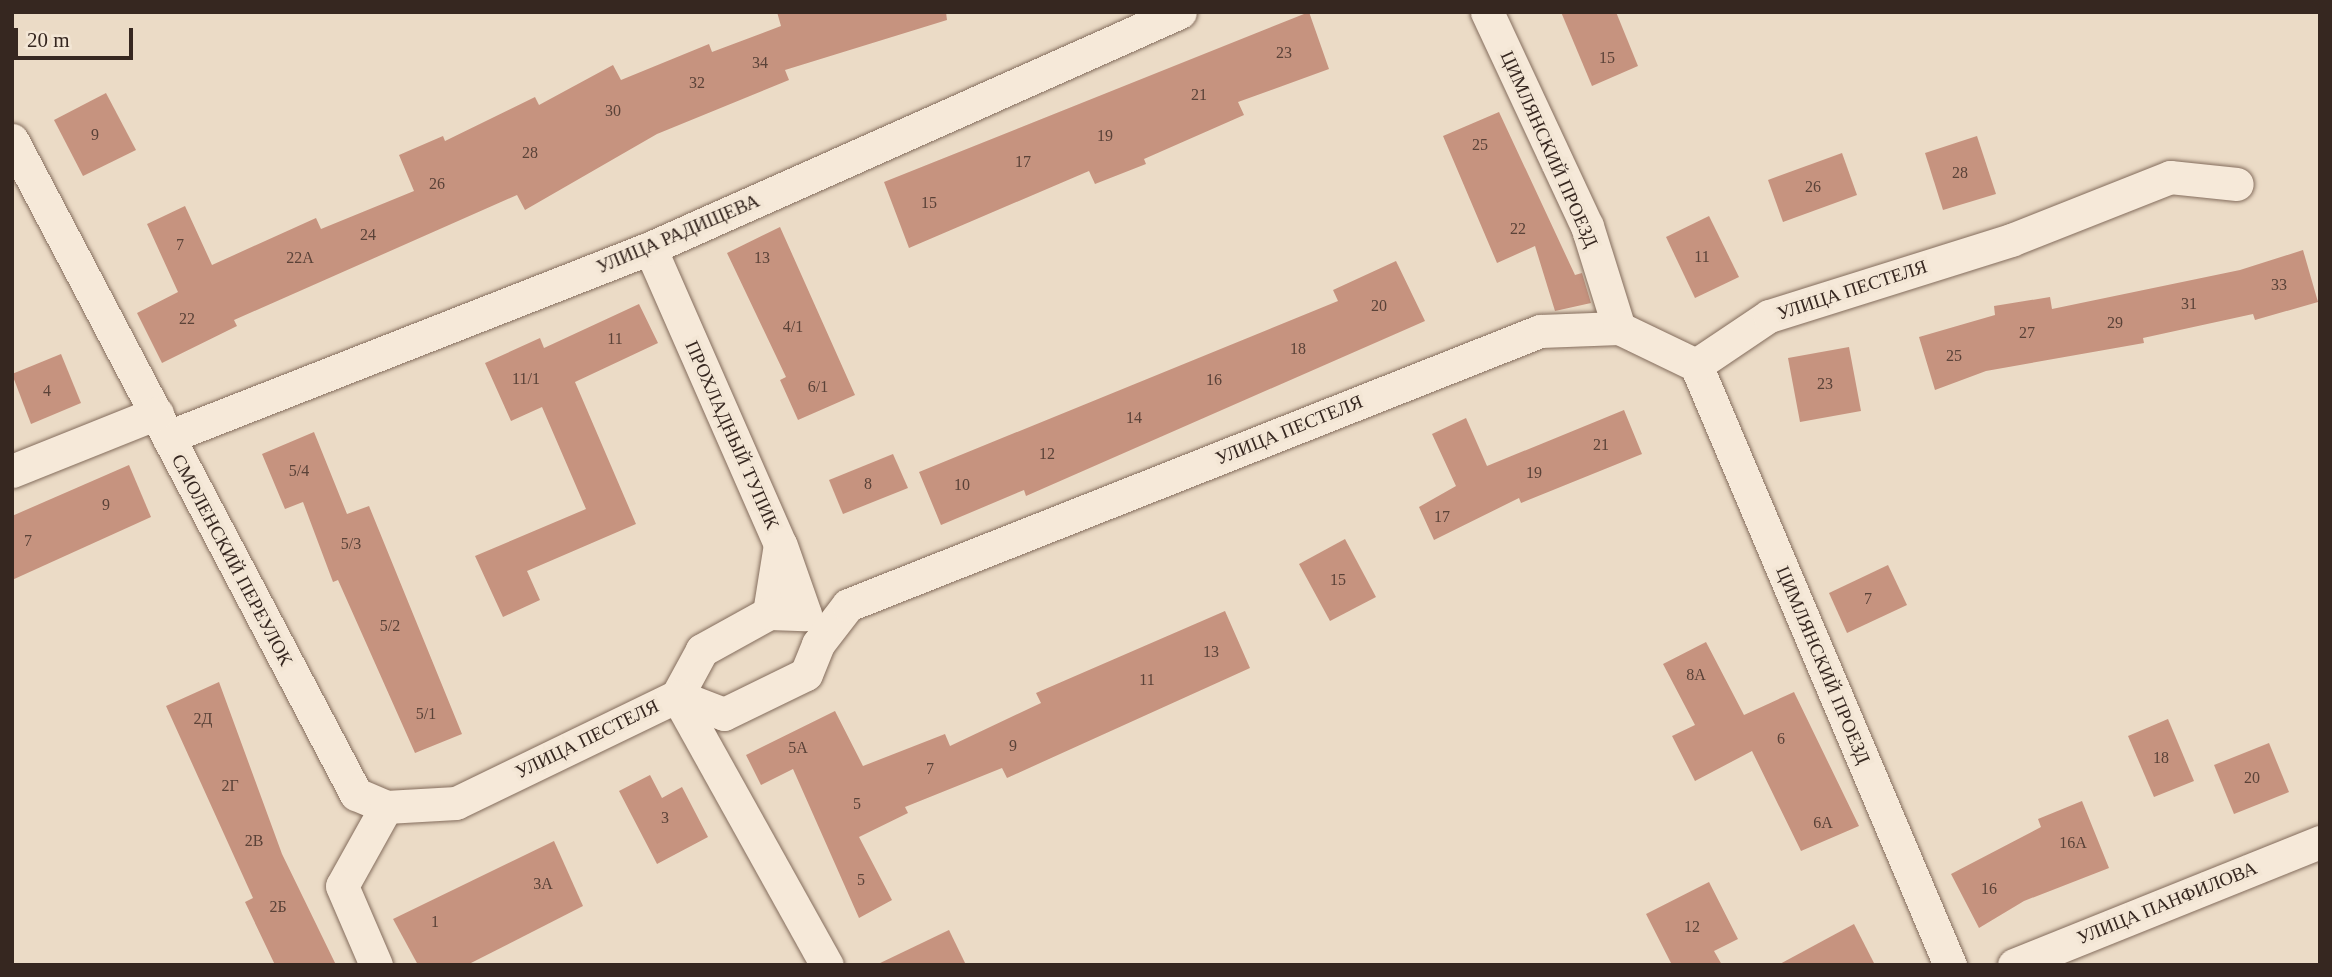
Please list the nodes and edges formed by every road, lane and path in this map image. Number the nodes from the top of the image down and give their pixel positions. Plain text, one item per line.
1 (1180, 12) edge
2 (1487, 12) edge
3 (12, 140) edge
4 (2237, 184) dead end
5 (650, 247) junction
6 (1619, 328) junction
7 (1696, 365) junction
8 (162, 425) junction
9 (12, 471) edge
10 (780, 544) junction
11 (768, 613) junction
12 (811, 629) junction
13 (677, 696) junction
14 (386, 807) junction
15 (2320, 842) edge
16 (376, 965) edge
17 (827, 965) edge
18 (1950, 965) edge
19 (2014, 965) edge

1 - 5 street, УЛИЦА РАДИЩЕВА
2 - 6 street, ЦИМЛЯНСКИЙ ПРОЕЗД
3 - 8 street, СМОЛЕНСКИЙ ПЕРЕУЛОК
4 - 7 street, УЛИЦА ПЕСТЕЛЯ
5 - 8 street, УЛИЦА РАДИЩЕВА
5 - 10 street, ПРОХЛАДНЫЙ ТУПИК
6 - 7 street, УЛИЦА ПЕСТЕЛЯ
6 - 12 street, УЛИЦА ПЕСТЕЛЯ
7 - 18 street, ЦИМЛЯНСКИЙ ПРОЕЗД
8 - 9 street, УЛИЦА РАДИЩЕВА
8 - 14 street, СМОЛЕНСКИЙ ПЕРЕУЛОК
10 - 11 street, ПРОХЛАДНЫЙ ТУПИК
10 - 12 street
11 - 12 street
11 - 13 street
12 - 13 street, УЛИЦА ПЕСТЕЛЯ
13 - 14 street, УЛИЦА ПЕСТЕЛЯ
13 - 17 street
14 - 16 street
15 - 19 street, УЛИЦА ПАНФИЛОВА

